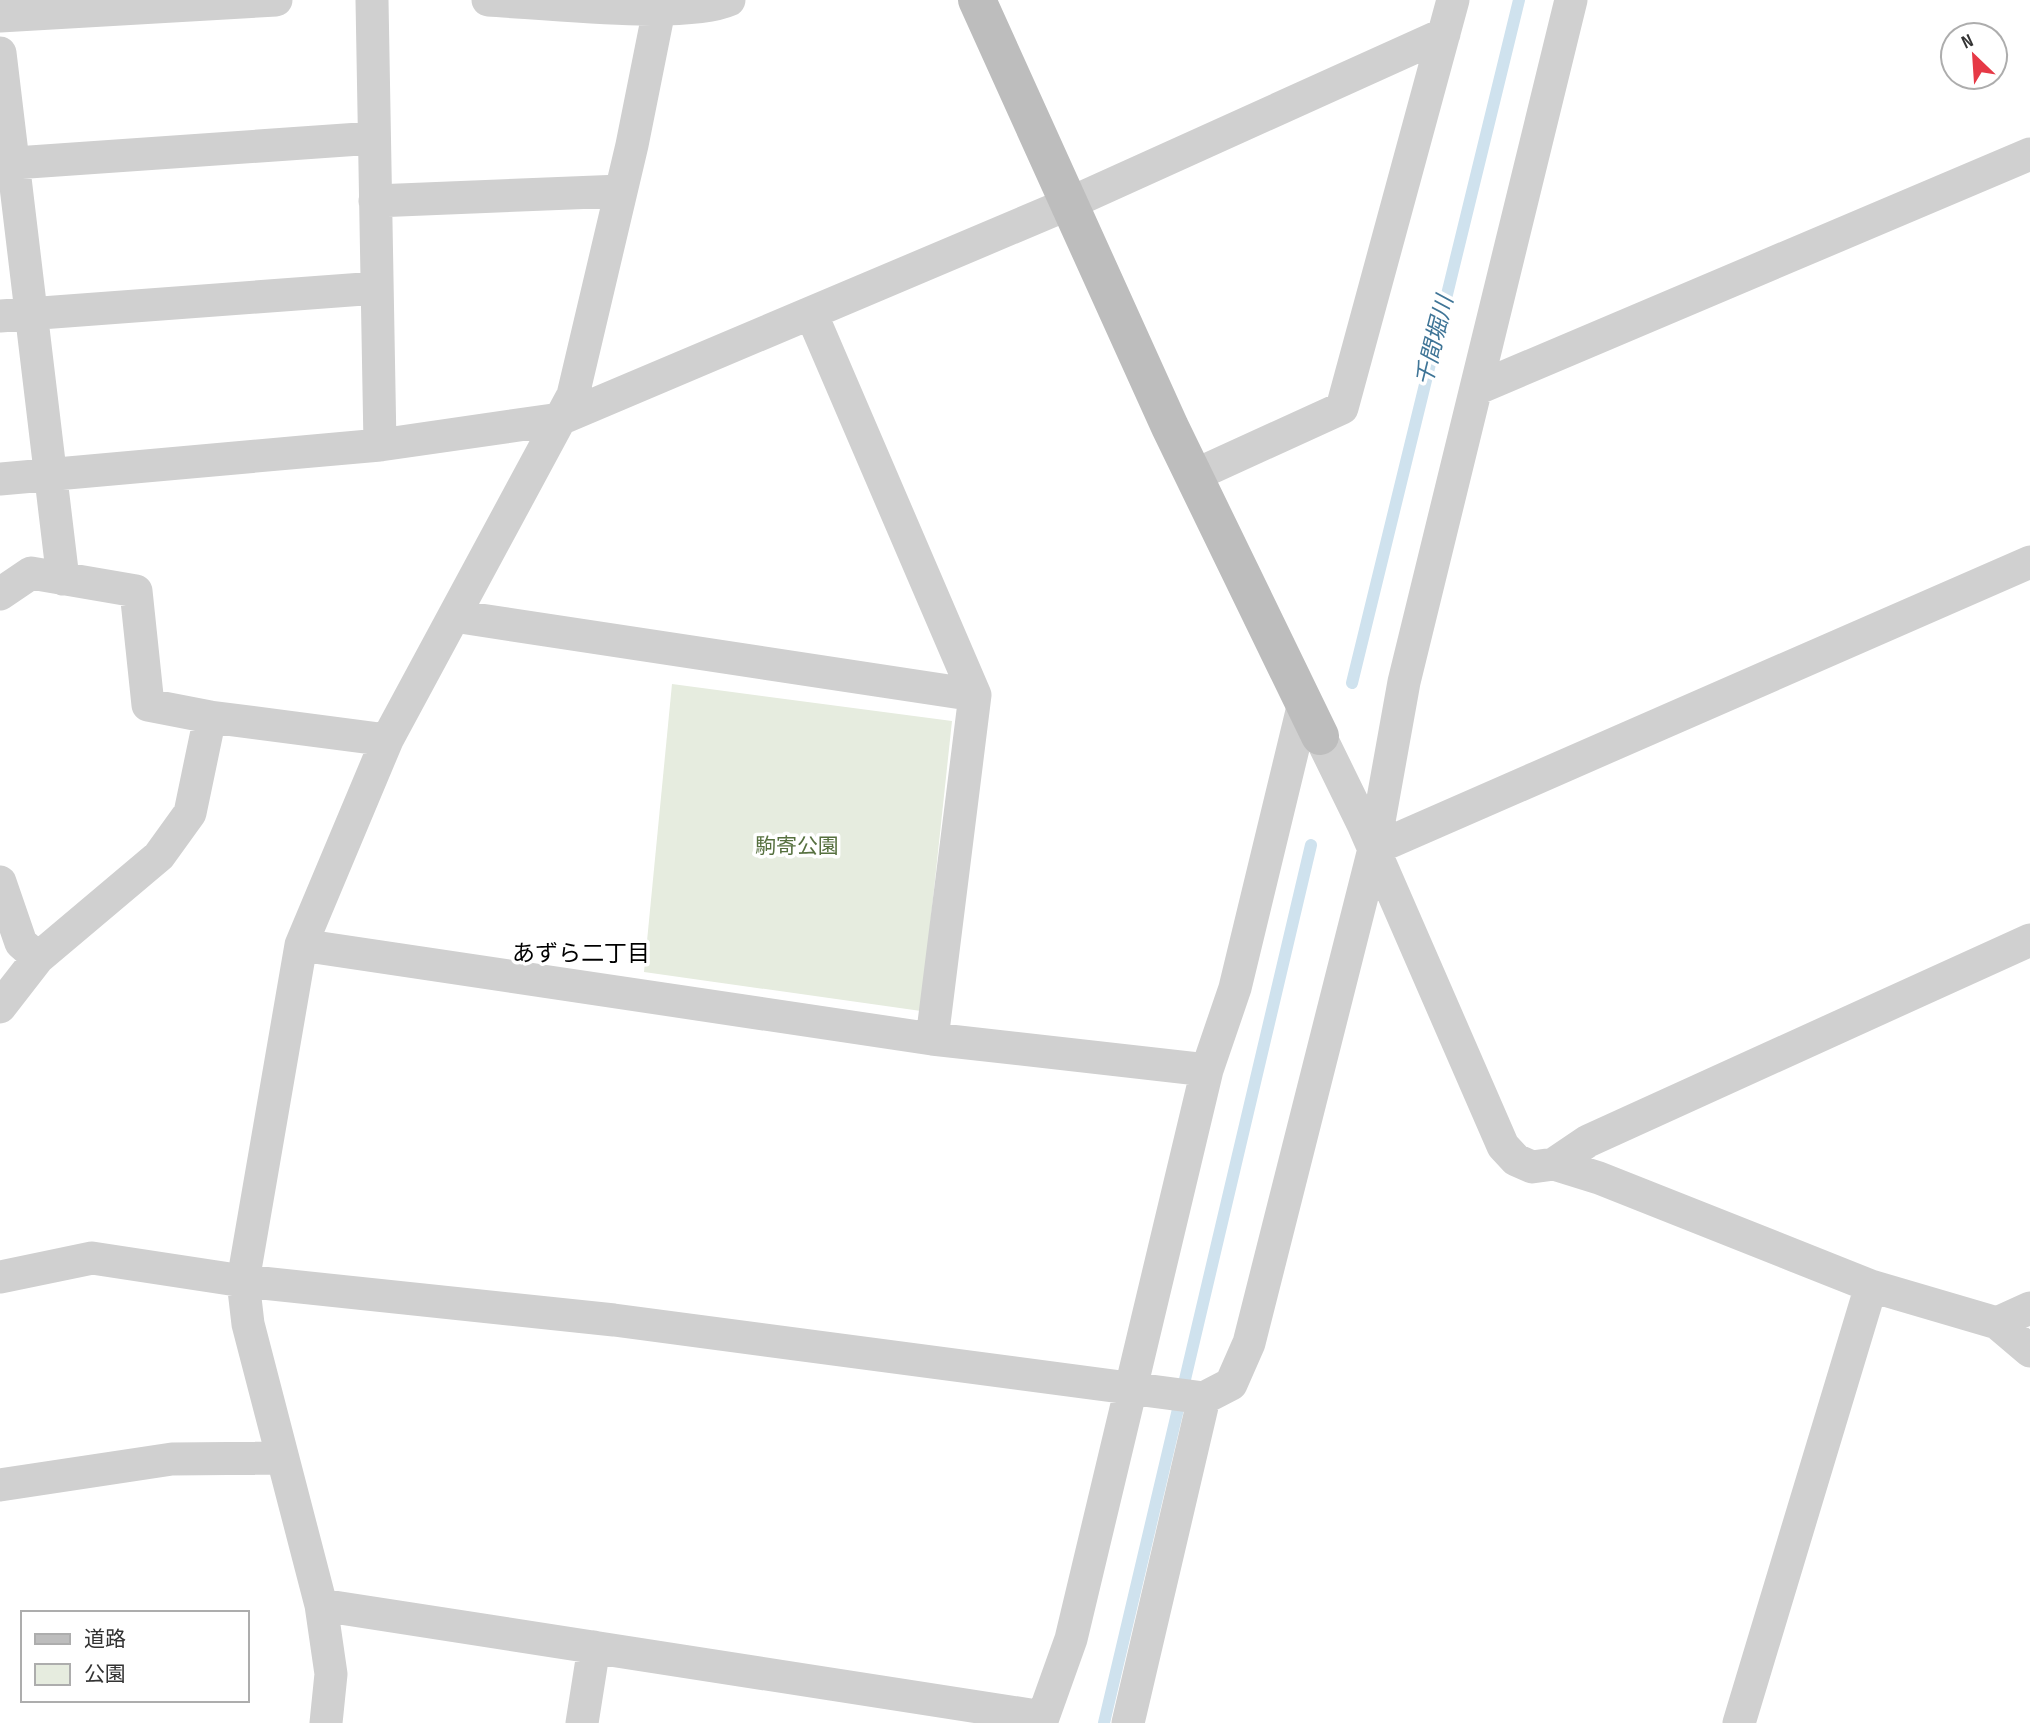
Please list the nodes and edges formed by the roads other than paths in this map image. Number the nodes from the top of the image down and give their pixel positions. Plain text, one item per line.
1 (276, 0) edge
2 (372, 0) edge
3 (488, 0) edge
4 (729, 0) edge
5 (976, 0) edge
6 (1453, 0) edge
7 (1571, 0) edge
8 (661, 4) edge
9 (0, 16) edge
10 (1444, 34) junction
11 (0, 53) edge
12 (374, 138) junction
13 (2030, 154) edge
14 (7, 163) edge
15 (621, 191) junction
16 (375, 201) junction
17 (1068, 204) junction
18 (377, 288) junction
19 (32, 312) junction
20 (811, 313) junction
21 (0, 316) edge
22 (1476, 389) junction
23 (560, 419) junction
24 (380, 445) junction
25 (53, 474) junction
26 (1193, 476) junction
27 (0, 479) edge
28 (2030, 562) edge
29 (63, 579) junction
30 (0, 594) edge
31 (454, 616) junction
32 (975, 695) junction
33 (210, 717) junction
34 (1312, 720) junction
35 (387, 740) junction
36 (1374, 849) junction
37 (0, 882) edge
38 (2030, 940) edge
39 (300, 945) junction
40 (38, 958) junction
41 (0, 1007) edge
42 (932, 1039) junction
43 (1208, 1070) junction
44 (1554, 1164) junction
45 (0, 1277) edge
46 (243, 1282) junction
47 (1871, 1286) junction
48 (2030, 1308) edge
49 (1997, 1323) junction
50 (2030, 1351) edge
51 (1142, 1390) junction
52 (1201, 1398) junction
53 (282, 1458) junction
54 (0, 1485) edge
55 (321, 1605) junction
56 (594, 1647) junction
57 (1042, 1720) edge
58 (326, 1723) edge
59 (582, 1723) edge
60 (1128, 1723) edge
61 (1739, 1723) edge

1 - 9 street
2 - 12 street
3 - 8 street
4 - 8 street
5 - 17 street
6 - 10 street
7 - 22 street
8 - 15 street
10 - 17 street
10 - 26 street
11 - 14 street
12 - 14 street
12 - 16 street
13 - 22 street
14 - 19 street
15 - 16 street
15 - 23 street
16 - 18 street
17 - 20 street
17 - 26 street
18 - 19 street
18 - 24 street
19 - 21 street
19 - 25 street
20 - 23 street
20 - 32 street
22 - 36 street
23 - 24 street
23 - 31 street
24 - 25 street
25 - 27 street
25 - 29 street
26 - 34 street
28 - 36 street
29 - 30 street
29 - 33 street
31 - 32 street
31 - 35 street
32 - 42 street
33 - 35 street
33 - 40 street
34 - 36 street
34 - 43 street
35 - 39 street
36 - 44 street
36 - 52 street
37 - 40 street
38 - 44 street
39 - 42 street
39 - 46 street
40 - 41 street
42 - 43 street
43 - 51 street
44 - 47 street
45 - 46 street
46 - 51 street
46 - 53 street
47 - 49 street
47 - 61 street
48 - 49 street
49 - 50 street
51 - 52 street
51 - 57 street
52 - 60 street
53 - 54 street
53 - 55 street
55 - 56 street
55 - 58 street
56 - 57 street
56 - 59 street

